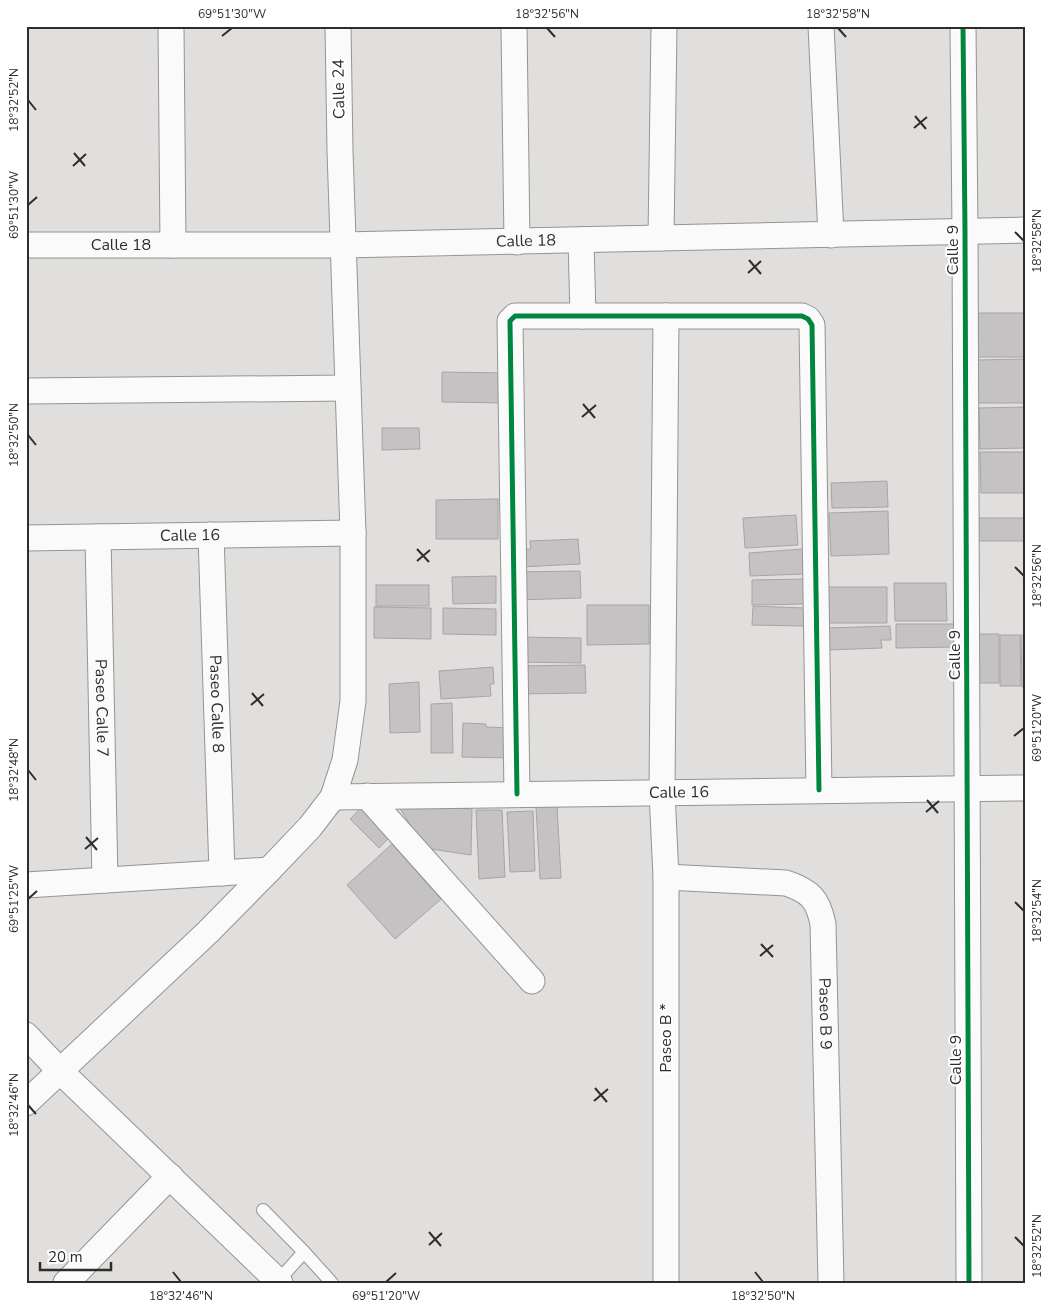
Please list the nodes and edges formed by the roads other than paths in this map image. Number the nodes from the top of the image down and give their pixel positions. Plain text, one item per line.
1 (170, 26) edge
2 (338, 26) edge
3 (514, 26) edge
4 (664, 26) edge
5 (821, 26) edge
6 (963, 26) edge
7 (26, 224) edge
8 (1025, 230) edge
9 (965, 232) junction
10 (831, 235) junction
11 (661, 238) junction
12 (581, 240) junction
13 (517, 242) junction
14 (27, 245) edge
15 (173, 245) junction
16 (343, 245) junction
17 (583, 316) junction
18 (666, 316) junction
19 (348, 388) junction
20 (26, 391) edge
21 (353, 533) junction
22 (211, 535) junction
23 (98, 537) junction
24 (26, 538) edge
25 (968, 788) junction
26 (1025, 788) edge
27 (819, 790) junction
28 (662, 792) junction
29 (518, 794) junction
30 (367, 796) junction
31 (333, 797) junction
32 (269, 870) junction
33 (222, 873) junction
34 (666, 877) junction
35 (105, 880) junction
36 (26, 885) edge
37 (532, 981) dead end
38 (26, 1035) edge
39 (60, 1071) junction
40 (26, 1103) edge
41 (170, 1176) junction
42 (263, 1210) dead end
43 (304, 1252) junction
44 (71, 1281) edge
45 (279, 1282) edge
46 (332, 1283) edge
47 (666, 1283) edge
48 (831, 1283) edge
49 (969, 1283) edge

1 - 15 street
2 - 16 street, Calle 24
3 - 13 street
4 - 11 street
5 - 10 street
6 - 9 street, Calle 9
7 - 14 street
8 - 9 street, Calle 18
9 - 10 street, Calle 18
9 - 25 street, Calle 9
10 - 11 street, Calle 18
11 - 12 street, Calle 18
12 - 13 street, Calle 18
12 - 17 street
13 - 16 street, Calle 18
14 - 15 street, Calle 18
15 - 16 street, Calle 18
16 - 19 street, Calle 24
17 - 18 street
17 - 29 street
18 - 27 street
18 - 28 street, Paseo B *
19 - 20 street
19 - 21 street, Calle 24
21 - 22 street, Calle 16
21 - 31 street, Calle 24
22 - 23 street, Calle 16
22 - 33 street, Paseo Calle 8
23 - 24 street, Calle 16
23 - 35 street, Paseo Calle 7
25 - 26 street, Calle 16
25 - 27 street, Calle 16
25 - 49 street, Calle 9
27 - 28 street, Calle 16
28 - 29 street, Calle 16
28 - 34 street, Paseo B *
29 - 30 street, Calle 16
30 - 31 street, Calle 16
30 - 37 street
31 - 32 street, Calle 24
32 - 33 street
32 - 39 street, Calle 24
33 - 35 street
34 - 47 street, Paseo B *
34 - 48 street, Paseo B 9
35 - 36 street
38 - 39 street
39 - 40 street, Calle 24
39 - 41 street
41 - 44 street
41 - 45 street
42 - 43 lane
43 - 45 lane
43 - 46 lane

